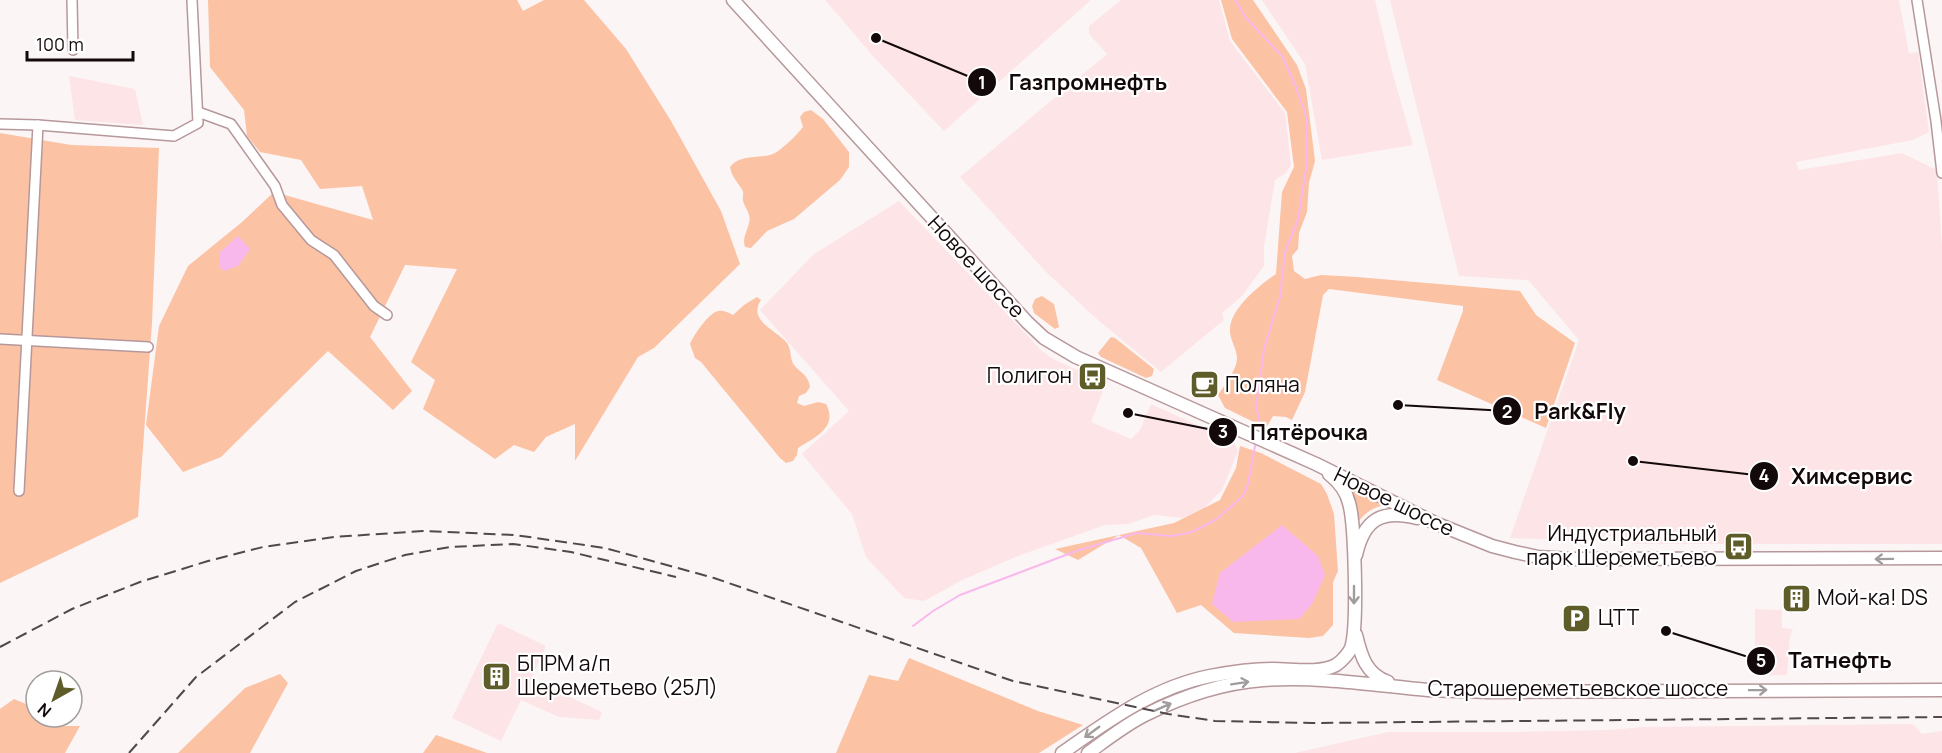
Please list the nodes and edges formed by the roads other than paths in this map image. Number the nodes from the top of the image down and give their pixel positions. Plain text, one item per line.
1 (72, 0) edge
2 (192, 0) edge
3 (733, 0) edge
4 (1917, 0) edge
5 (73, 50) dead end
6 (198, 112) junction
7 (0, 124) edge
8 (38, 124) junction
9 (1942, 173) edge
10 (387, 315) dead end
11 (0, 339) edge
12 (27, 341) junction
13 (148, 347) dead end
14 (1316, 464) junction
15 (19, 491) dead end
16 (1435, 523) junction
17 (1942, 558) edge
18 (1354, 562) junction
19 (1354, 629) junction
20 (1942, 683) edge
21 (1406, 687) junction
22 (1913, 690) junction
23 (1942, 690) edge
24 (1062, 753) edge
25 (1088, 753) edge

1 - 5 street
2 - 6 street
3 - 14 main road, Новое шоссе
4 - 9 street
6 - 8 street
6 - 10 street
7 - 8 street
8 - 12 street
11 - 12 street
12 - 13 street
12 - 15 street
14 - 16 main road, Новое шоссе
14 - 18 main road
17 -> 16 main road, Новое шоссе
16 - 18 main road
18 -> 19 main road
19 - 21 main road
19 -> 24 main road
20 - 22 main road
21 -> 22 main road, Старошереметьевское шоссе
25 -> 21 main road, Старошереметьевское шоссе
22 - 23 main road, Старошереметьевское шоссе

